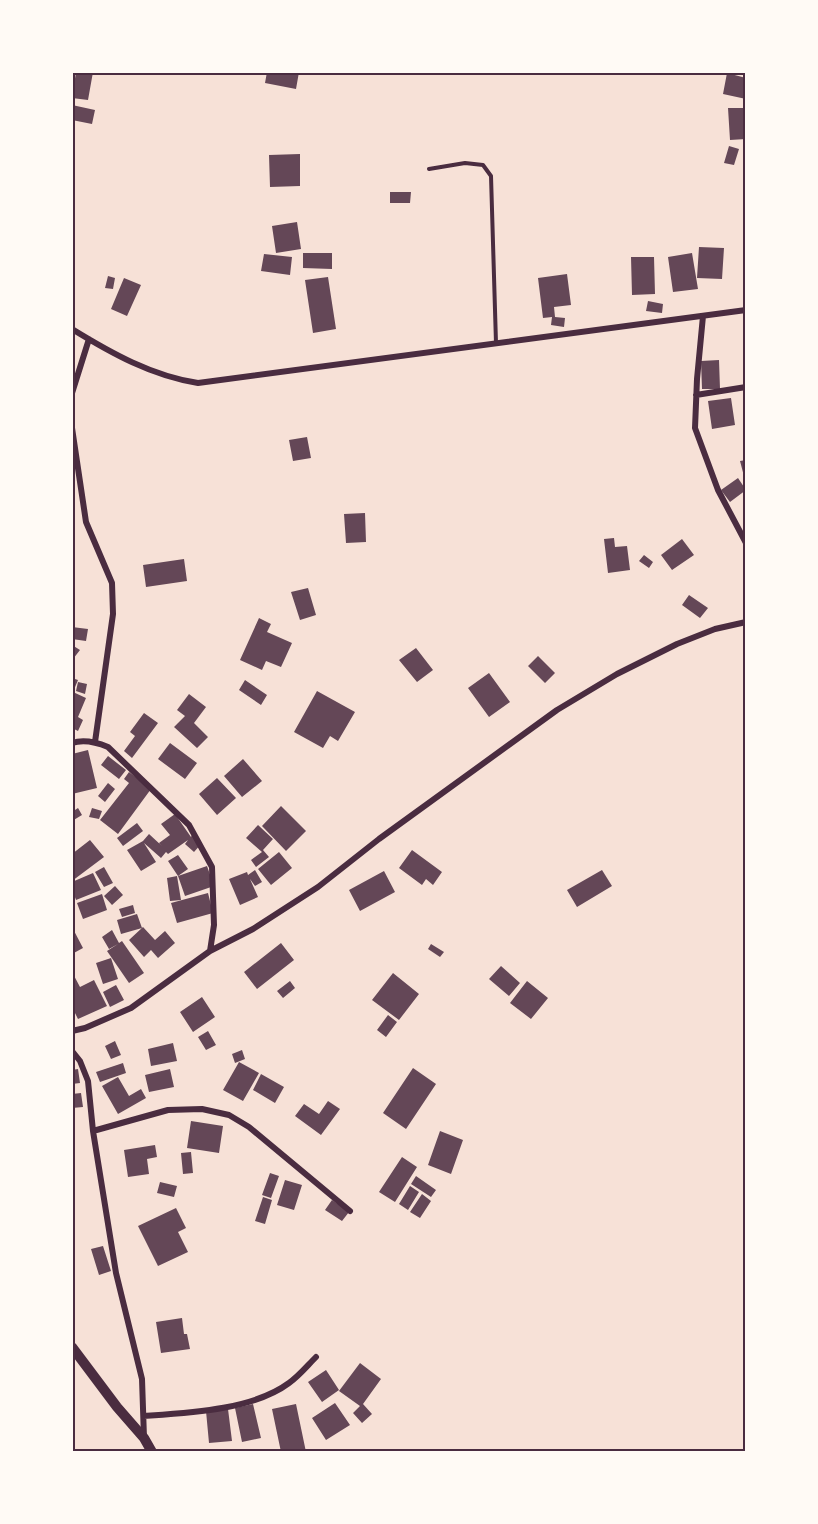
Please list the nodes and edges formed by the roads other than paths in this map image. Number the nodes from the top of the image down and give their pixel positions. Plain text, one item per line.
1 (429, 169) dead end
2 (746, 310) edge
3 (703, 316) junction
4 (72, 329) edge
5 (89, 339) junction
6 (496, 344) junction
7 (746, 387) edge
8 (72, 393) edge
9 (696, 395) junction
10 (72, 428) edge
11 (746, 543) edge
12 (746, 622) edge
13 (95, 742) junction
14 (72, 743) edge
15 (210, 951) junction
16 (72, 1031) edge
17 (72, 1051) edge
18 (93, 1131) junction
19 (350, 1211) dead end
20 (72, 1347) edge
21 (315, 1357) dead end
22 (144, 1416) junction
23 (144, 1438) junction
24 (152, 1452) edge

1 - 6 lane
2 - 3 street
3 - 6 street
3 - 9 street
4 - 5 street
5 - 6 street
5 - 8 street
7 - 9 street
9 - 11 street
10 - 13 street
12 - 15 street
13 - 14 street
13 - 15 street
15 - 16 street
17 - 18 street
18 - 19 street
18 - 22 street
20 - 23 street
21 - 22 street
22 - 23 street
23 - 24 street

